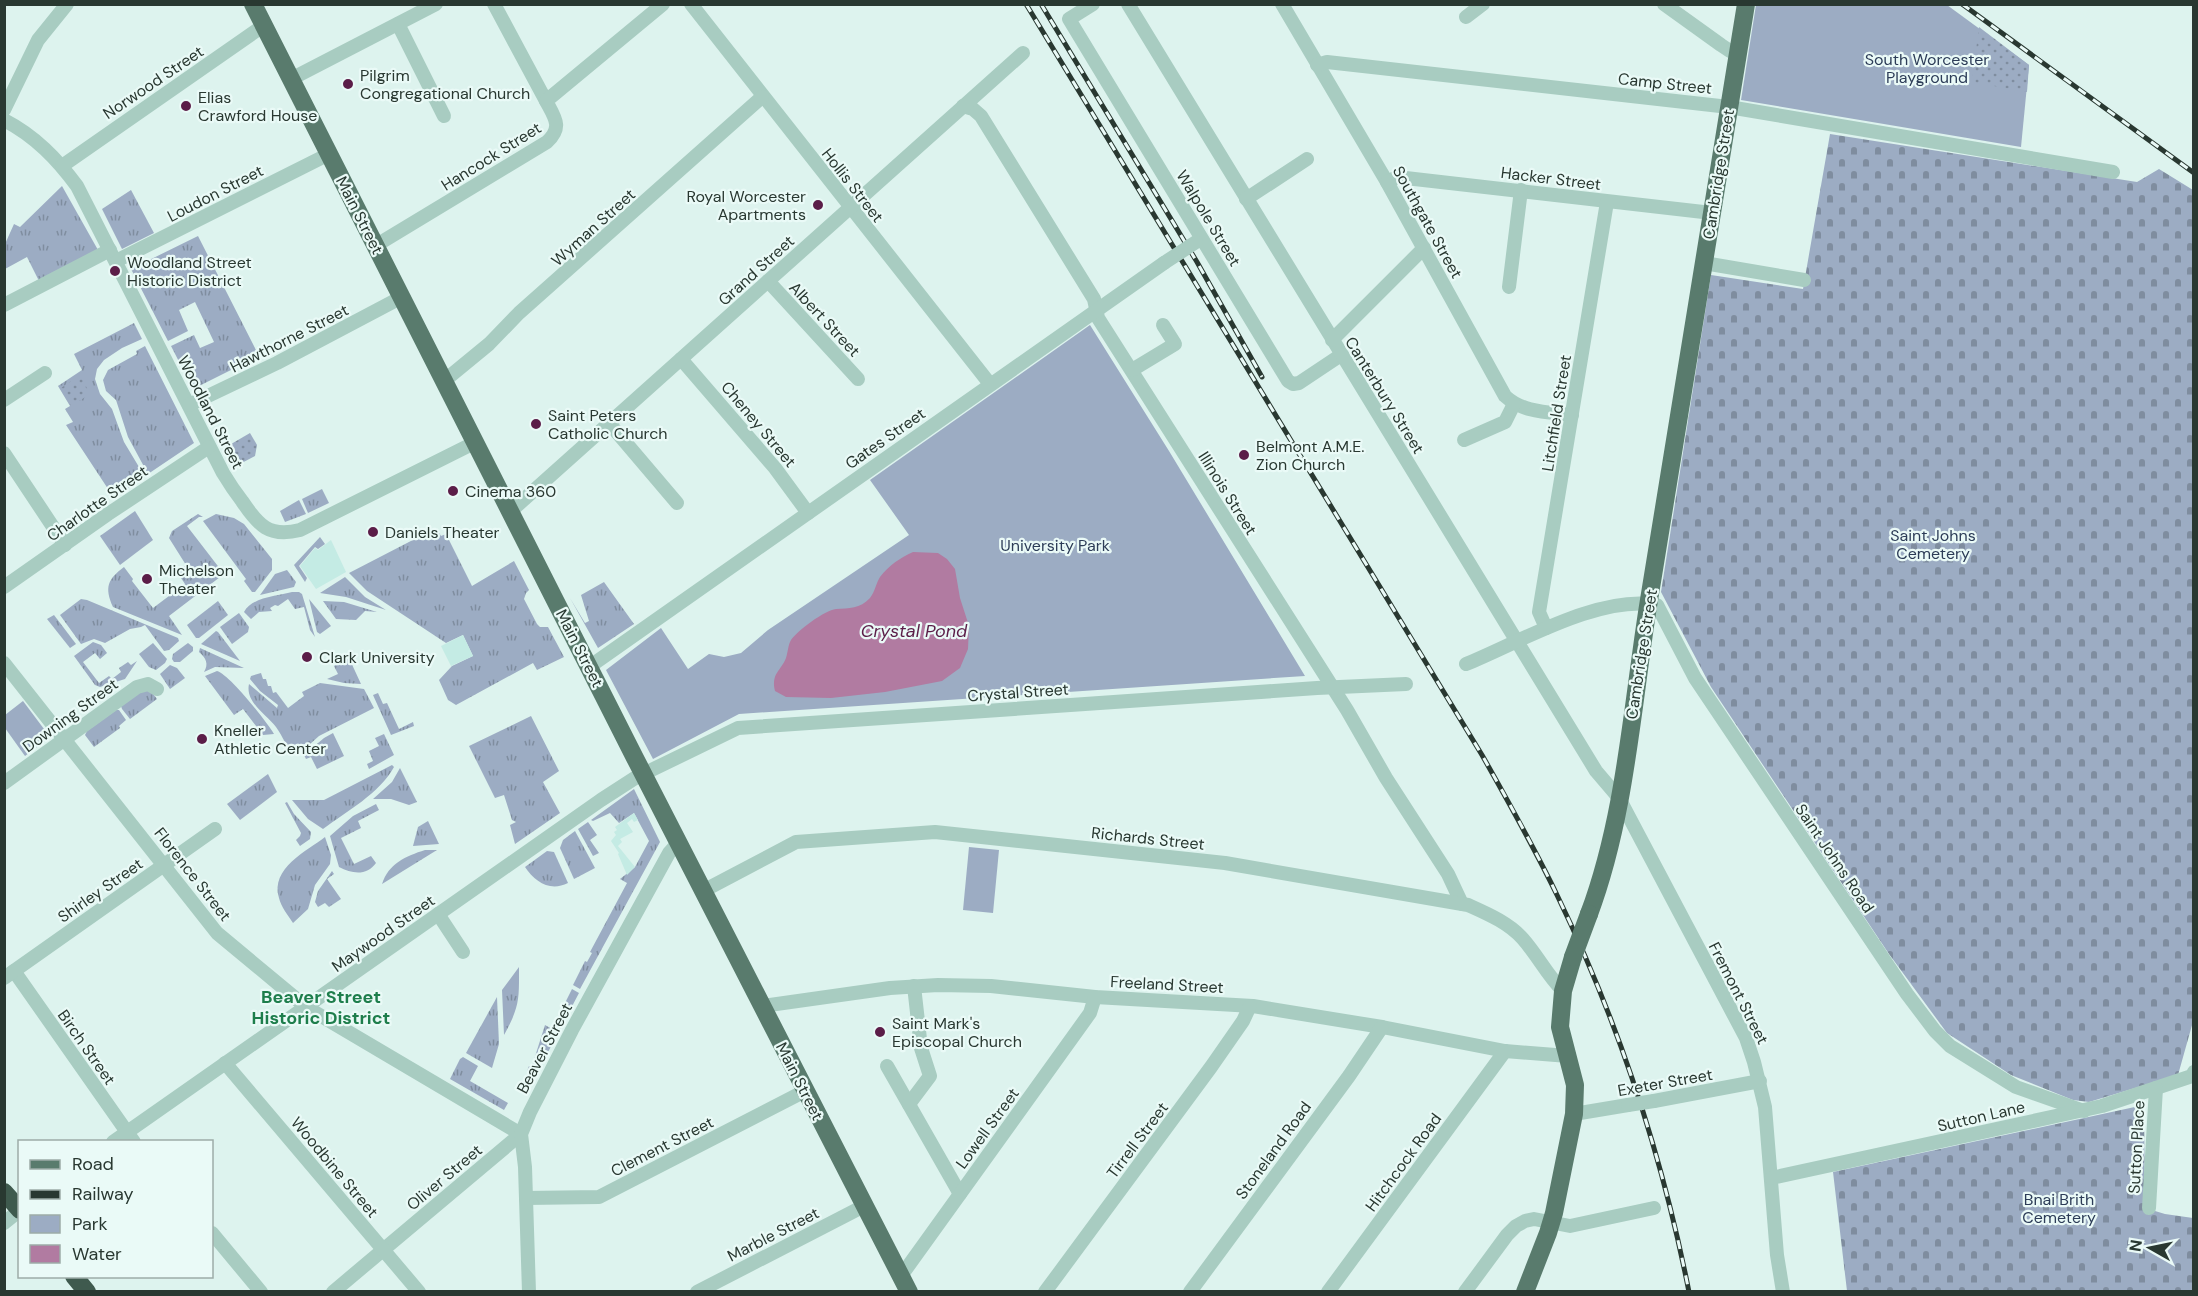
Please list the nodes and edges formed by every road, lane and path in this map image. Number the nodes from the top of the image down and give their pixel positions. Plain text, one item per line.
1 (67, 4) edge
2 (253, 4) edge
3 (436, 4) edge
4 (494, 4) edge
5 (663, 4) edge
6 (691, 4) edge
7 (1093, 4) edge
8 (1128, 4) edge
9 (1282, 4) edge
10 (1484, 4) edge
11 (1664, 4) edge
12 (1746, 4) edge
13 (1466, 17) dead end
14 (398, 24) junction
15 (263, 26) junction
16 (1023, 52) dead end
17 (1738, 52) junction
18 (1317, 65) junction
19 (291, 79) junction
20 (762, 97) junction
21 (546, 101) junction
22 (963, 106) junction
23 (1729, 107) junction
24 (4, 110) edge
25 (444, 116) dead end
26 (4, 120) edge
27 (329, 154) junction
28 (1306, 159) dead end
29 (62, 166) junction
30 (2113, 172) dead end
31 (1387, 182) junction
32 (1521, 190) junction
33 (1246, 199) junction
34 (1607, 202) junction
35 (850, 208) junction
36 (1712, 213) junction
37 (1198, 239) junction
38 (375, 246) junction
39 (1424, 248) junction
40 (113, 256) junction
41 (1704, 263) junction
42 (1804, 280) dead end
43 (768, 281) junction
44 (1509, 287) dead end
45 (402, 297) junction
46 (4, 305) edge
47 (1096, 309) junction
48 (1163, 325) dead end
49 (1332, 340) junction
50 (1341, 356) junction
51 (681, 359) junction
52 (1132, 370) junction
53 (45, 373) dead end
54 (858, 379) dead end
55 (444, 381) junction
56 (990, 384) junction
57 (4, 400) edge
58 (1514, 404) junction
59 (189, 405) junction
60 (1572, 415) junction
61 (609, 423) junction
62 (1464, 440) dead end
63 (476, 442) junction
64 (209, 447) junction
65 (4, 453) edge
66 (677, 503) dead end
67 (511, 511) junction
68 (808, 513) junction
69 (65, 545) junction
70 (4, 587) edge
71 (1649, 603) junction
72 (1546, 628) junction
73 (1517, 640) junction
74 (4, 663) edge
75 (1466, 664) dead end
76 (589, 667) junction
77 (1406, 684) dead end
78 (1331, 687) junction
79 (157, 689) dead end
80 (66, 739) junction
81 (643, 774) junction
82 (4, 783) edge
83 (1619, 798) junction
84 (215, 829) dead end
85 (679, 842) junction
86 (166, 865) junction
87 (703, 891) junction
88 (1462, 904) junction
89 (438, 914) junction
90 (463, 952) dead end
91 (9, 974) edge
92 (914, 986) junction
93 (1563, 992) junction
94 (1095, 997) junction
95 (762, 1006) junction
96 (1250, 1006) junction
97 (306, 1007) junction
98 (1382, 1027) junction
99 (1505, 1051) junction
100 (1568, 1056) junction
101 (225, 1063) junction
102 (887, 1066) dead end
103 (2193, 1072) edge
104 (1760, 1082) junction
105 (2156, 1088) junction
106 (805, 1091) junction
107 (2034, 1095) junction
108 (909, 1104) junction
109 (2084, 1111) junction
110 (1574, 1114) junction
111 (2039, 1120) junction
112 (521, 1134) junction
113 (131, 1137) edge
114 (1771, 1178) junction
115 (4, 1192) edge
116 (960, 1194) junction
117 (526, 1198) junction
118 (864, 1206) junction
119 (18, 1208) edge
120 (1654, 1208) dead end
121 (2149, 1208) dead end
122 (18, 1212) edge
123 (1552, 1221) junction
124 (4, 1223) edge
125 (213, 1234) edge
126 (384, 1250) junction
127 (76, 1278) edge
128 (905, 1284) edge
129 (87, 1292) edge
130 (261, 1292) edge
131 (333, 1292) edge
132 (419, 1292) edge
133 (529, 1292) edge
134 (697, 1292) edge
135 (1046, 1292) edge
136 (1190, 1292) edge
137 (1328, 1292) edge
138 (1465, 1292) edge
139 (1525, 1292) edge
140 (1783, 1292) edge

1 - 24 street
2 - 15 main road, Main Street
3 - 14 street
4 - 21 street
5 - 21 street, Hancock Street
6 - 20 street, Hollis Street
7 - 37 street, Walpole Street
8 - 33 street, Canterbury Street
9 - 18 street, Southgate Street
10 - 13 street
11 - 17 street
12 - 17 main road, Cambridge Street
14 - 19 street
14 - 25 street
15 - 19 main road, Main Street
15 - 29 street, Norwood Street
16 - 22 street, Grand Street
17 - 23 main road, Cambridge Street
18 - 23 street, Camp Street
18 - 31 street, Southgate Street
19 - 27 main road, Main Street
20 - 35 street, Hollis Street
20 - 55 street, Wyman Street
21 - 38 street, Hancock Street
22 - 35 street, Grand Street
22 - 47 street, Illinois Street
23 - 30 street, Camp Street
23 - 36 main road, Cambridge Street
26 - 29 street, Woodland Street
27 - 38 main road, Main Street
27 - 40 street, Loudon Street
28 - 33 street
29 - 40 street, Woodland Street
31 - 32 street, Hacker Street
31 - 39 street, Southgate Street
32 - 34 street, Hacker Street
32 - 44 street
33 - 49 street, Canterbury Street
34 - 36 street, Hacker Street
34 - 60 street, Litchfield Street
35 - 43 street, Grand Street
35 - 56 street, Hollis Street
36 - 41 main road, Cambridge Street
37 - 47 street, Gates Street, bridge
37 - 50 street, Walpole Street
38 - 45 main road, Main Street
39 - 49 street
39 - 58 street, Southgate Street
40 - 46 street, Loudon Street
40 - 59 street, Woodland Street
41 - 42 street
41 - 71 main road, Cambridge Street
43 - 51 street, Grand Street
43 - 54 street, Albert Street
45 - 55 main road, Main Street
45 - 59 street, Hawthorne Street
47 - 52 street, Illinois Street
47 - 56 street, Gates Street
48 - 52 street
49 - 50 street, Canterbury Street
50 - 73 street, Canterbury Street
51 - 61 street, Grand Street
51 - 68 street, Cheney Street
52 - 78 street, Illinois Street
53 - 57 street
55 - 63 main road, Main Street
56 - 68 street, Gates Street
58 - 60 street
58 - 62 street
59 - 64 street, Woodland Street
60 - 72 street, Litchfield Street
61 - 66 street
61 - 67 street, Grand Street
63 - 64 street, Woodland Street
63 - 67 main road, Main Street
64 - 69 street, Charlotte Street
65 - 69 street
67 - 76 main road, Main Street
68 - 76 street, Gates Street
69 - 70 street, Charlotte Street
71 - 72 street
71 - 83 main road, Cambridge Street
71 - 107 street, Saint Johns Road
72 - 73 street
73 - 75 street
73 - 83 street, Canterbury Street
74 - 80 street, Florence Street
76 - 81 main road, Main Street
77 - 78 street, Crystal Street
78 - 81 street, Crystal Street
78 - 88 street, Illinois Street
79 - 80 street, Downing Street
80 - 82 street, Downing Street
80 - 86 street, Florence Street
81 - 85 main road, Main Street
81 - 89 street, Maywood Street
83 - 93 main road, Cambridge Street, bridge
83 - 104 street, Fremont Street
84 - 86 street, Shirley Street
85 - 87 main road, Main Street
85 - 112 street, Beaver Street
86 - 91 street, Shirley Street
86 - 97 street, Florence Street
87 - 88 street, Richards Street
87 - 95 main road, Main Street
88 - 93 street, Richards Street
89 - 90 street
89 - 97 street, Maywood Street
91 - 113 street, Birch Street
92 - 94 street, Freeland Street
92 - 95 street, Freeland Street
92 - 108 street
93 - 100 main road, Cambridge Street
94 - 96 street, Freeland Street
94 - 116 street, Lowell Street
95 - 106 main road, Main Street
96 - 98 street, Freeland Street
96 - 135 street, Tirrell Street
97 - 101 street, Maywood Street
97 - 112 street, Florence Street
98 - 99 street, Freeland Street
98 - 136 street, Stoneland Road
99 - 100 street, Freeland Street
99 - 137 street, Hitchcock Road
100 - 110 main road, Cambridge Street
101 - 113 street, Maywood Street
101 - 126 street, Woodbine Street
102 - 108 street
103 - 105 street, Sutton Lane
104 - 110 street, Exeter Street, bridge
104 - 114 street, Fremont Street
105 - 109 street, Sutton Lane
105 - 121 street, Sutton Place
106 - 117 street, Clement Street
106 - 118 main road, Main Street
107 - 109 street, Saint Johns Road
107 - 111 street
108 - 116 street
109 - 111 street, Sutton Lane
110 - 123 main road, Cambridge Street
111 - 114 street, Sutton Lane
112 - 117 street, Beaver Street
112 - 126 street, Oliver Street
114 - 140 street, Fremont Street
115 - 119 highway
116 - 128 street, Lowell Street
117 - 133 street, Beaver Street
118 - 128 main road, Main Street
118 - 134 street, Marble Street
120 - 123 street
122 - 124 street
123 - 138 street
123 - 139 main road, Cambridge Street
125 - 130 street
126 - 131 street, Oliver Street
126 - 132 street, Woodbine Street
127 - 129 highway

